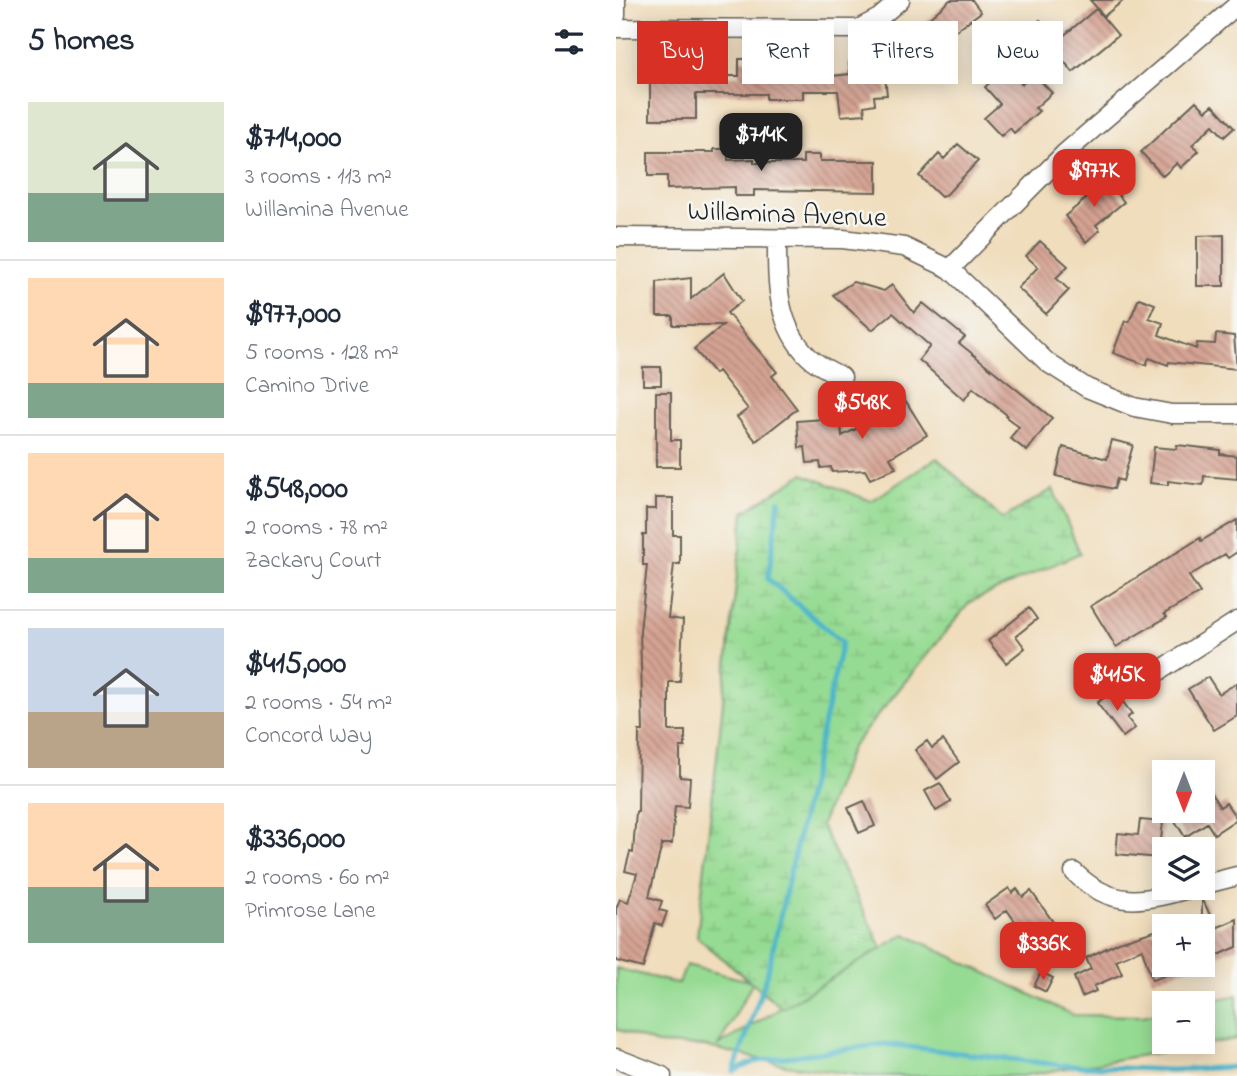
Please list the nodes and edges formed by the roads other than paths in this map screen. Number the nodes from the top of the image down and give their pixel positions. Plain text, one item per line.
1 (616, 0) edge
2 (901, 0) edge
3 (1237, 5) edge
4 (616, 15) edge
5 (616, 28) edge
6 (616, 237) edge
7 (778, 239) junction
8 (950, 269) junction
9 (842, 377) dead end
10 (1237, 414) edge
11 (1237, 621) edge
12 (1153, 675) dead end
13 (1074, 872) dead end
14 (1237, 876) edge
15 (1215, 882) edge
16 (1152, 897) edge
17 (616, 1058) edge
18 (662, 1076) edge

1 - 4 street
2 - 5 street
3 - 8 street
6 - 7 street, Willamina Avenue
7 - 8 street, Willamina Avenue
7 - 9 street
8 - 10 street, Willamina Avenue
11 - 12 street
13 - 16 street
14 - 15 street
17 - 18 street

